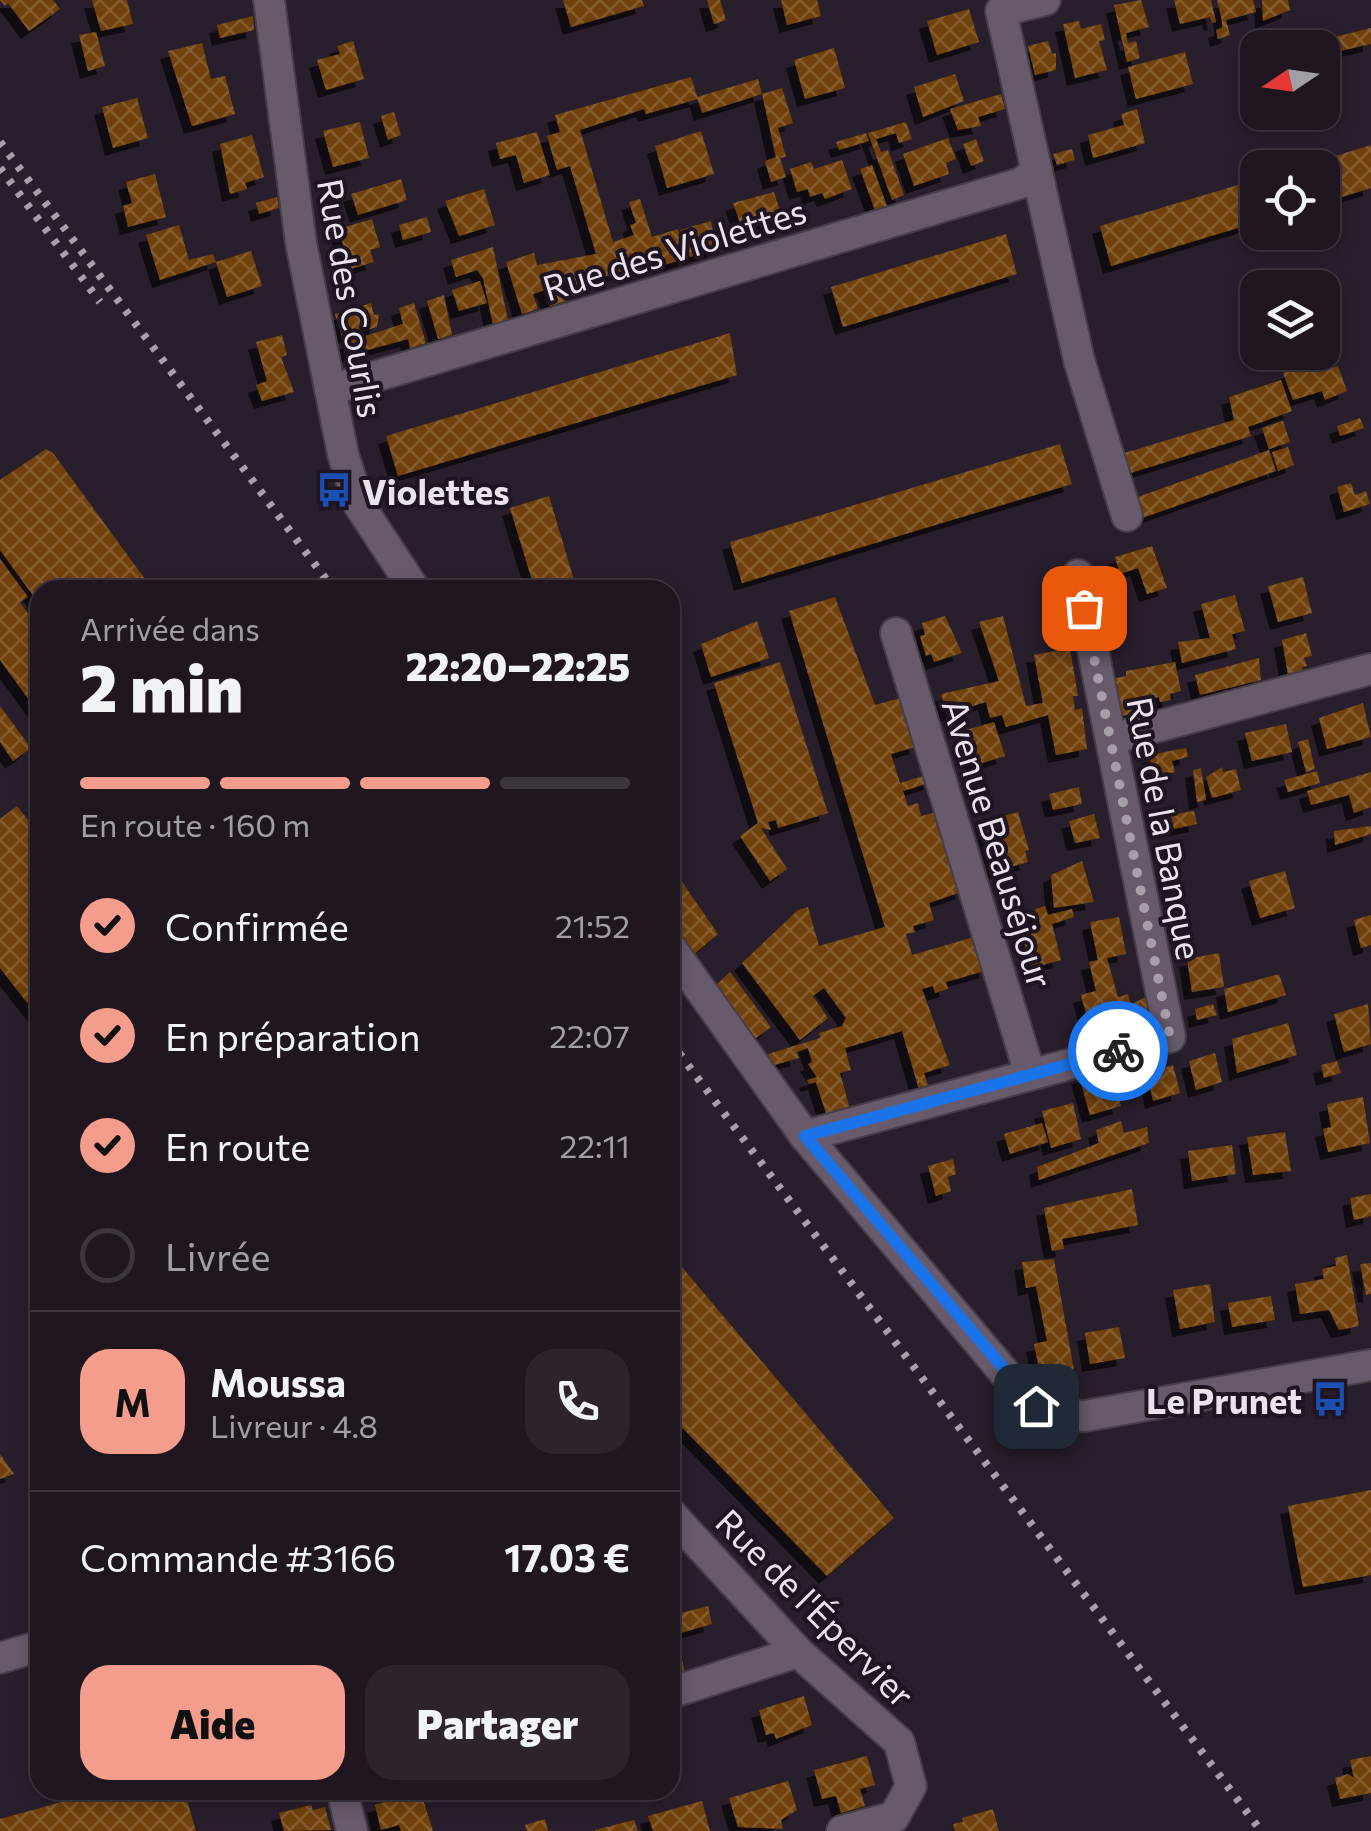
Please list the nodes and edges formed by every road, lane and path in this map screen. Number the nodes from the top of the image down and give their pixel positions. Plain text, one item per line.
1 (269, 0) edge
2 (1045, 0) edge
3 (1036, 171) junction
4 (330, 390) junction
5 (1126, 516) dead end
6 (1078, 574) dead end
7 (409, 580) edge
8 (896, 633) dead end
9 (1371, 668) edge
10 (1110, 739) junction
11 (680, 961) edge
12 (1030, 1074) junction
13 (805, 1136) junction
14 (1371, 1365) edge
15 (680, 1524) edge
16 (30, 1649) edge
17 (798, 1652) junction
18 (0, 1658) edge
19 (680, 1690) edge
20 (344, 1800) edge
21 (352, 1831) edge
22 (842, 1831) edge

1 - 4 street, Rue des Courlis
2 - 3 street
3 - 4 street, Rue des Violettes
3 - 5 street
4 - 7 street, Rue des Courlis
6 - 10 street, Rue de la Banque
8 - 12 street, Avenue Beauséjour
9 - 10 street
10 - 12 street, Rue de la Banque
11 - 13 street
12 - 13 street
13 - 14 street
15 - 17 street, Rue de l'Épervier
16 - 18 street
17 - 19 street
17 - 22 street, Rue de l'Épervier
20 - 21 street

